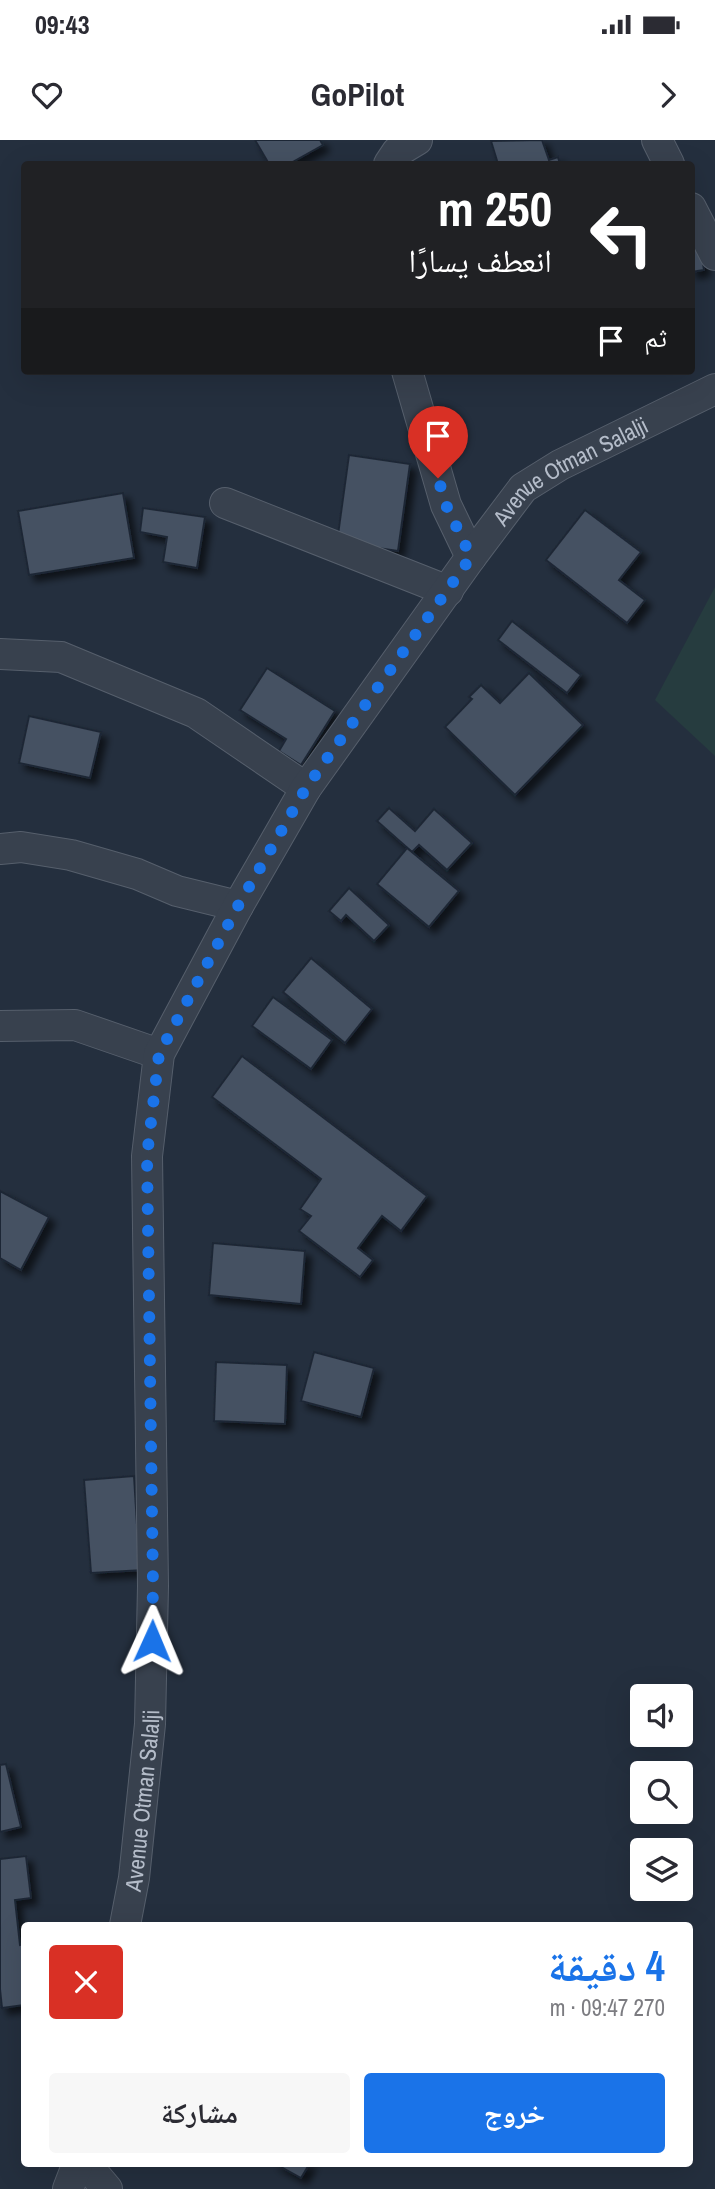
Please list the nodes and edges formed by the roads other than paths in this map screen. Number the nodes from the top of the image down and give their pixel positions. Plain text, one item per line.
1 (417, 140) edge
2 (657, 140) edge
3 (391, 161) edge
4 (668, 161) edge
5 (695, 216) edge
6 (715, 256) edge
7 (408, 375) edge
8 (715, 389) edge
9 (225, 503) dead end
10 (471, 557) junction
11 (448, 592) junction
12 (0, 654) edge
13 (306, 788) junction
14 (0, 849) edge
15 (238, 906) junction
16 (0, 1026) edge
17 (159, 1054) junction
18 (126, 1922) edge
19 (76, 2167) edge
20 (88, 2167) edge
21 (68, 2189) edge
22 (107, 2189) edge

1 - 3 street
2 - 4 street
5 - 6 street
7 - 10 street
8 - 10 street, Avenue Otman Salalji
9 - 11 street
10 - 11 street, Avenue Otman Salalji
11 - 13 street, Avenue Otman Salalji
12 - 13 street
13 - 15 street, Avenue Otman Salalji
14 - 15 street
15 - 17 street, Avenue Otman Salalji
16 - 17 street
17 - 18 street, Avenue Otman Salalji
19 - 21 street
20 - 22 street

